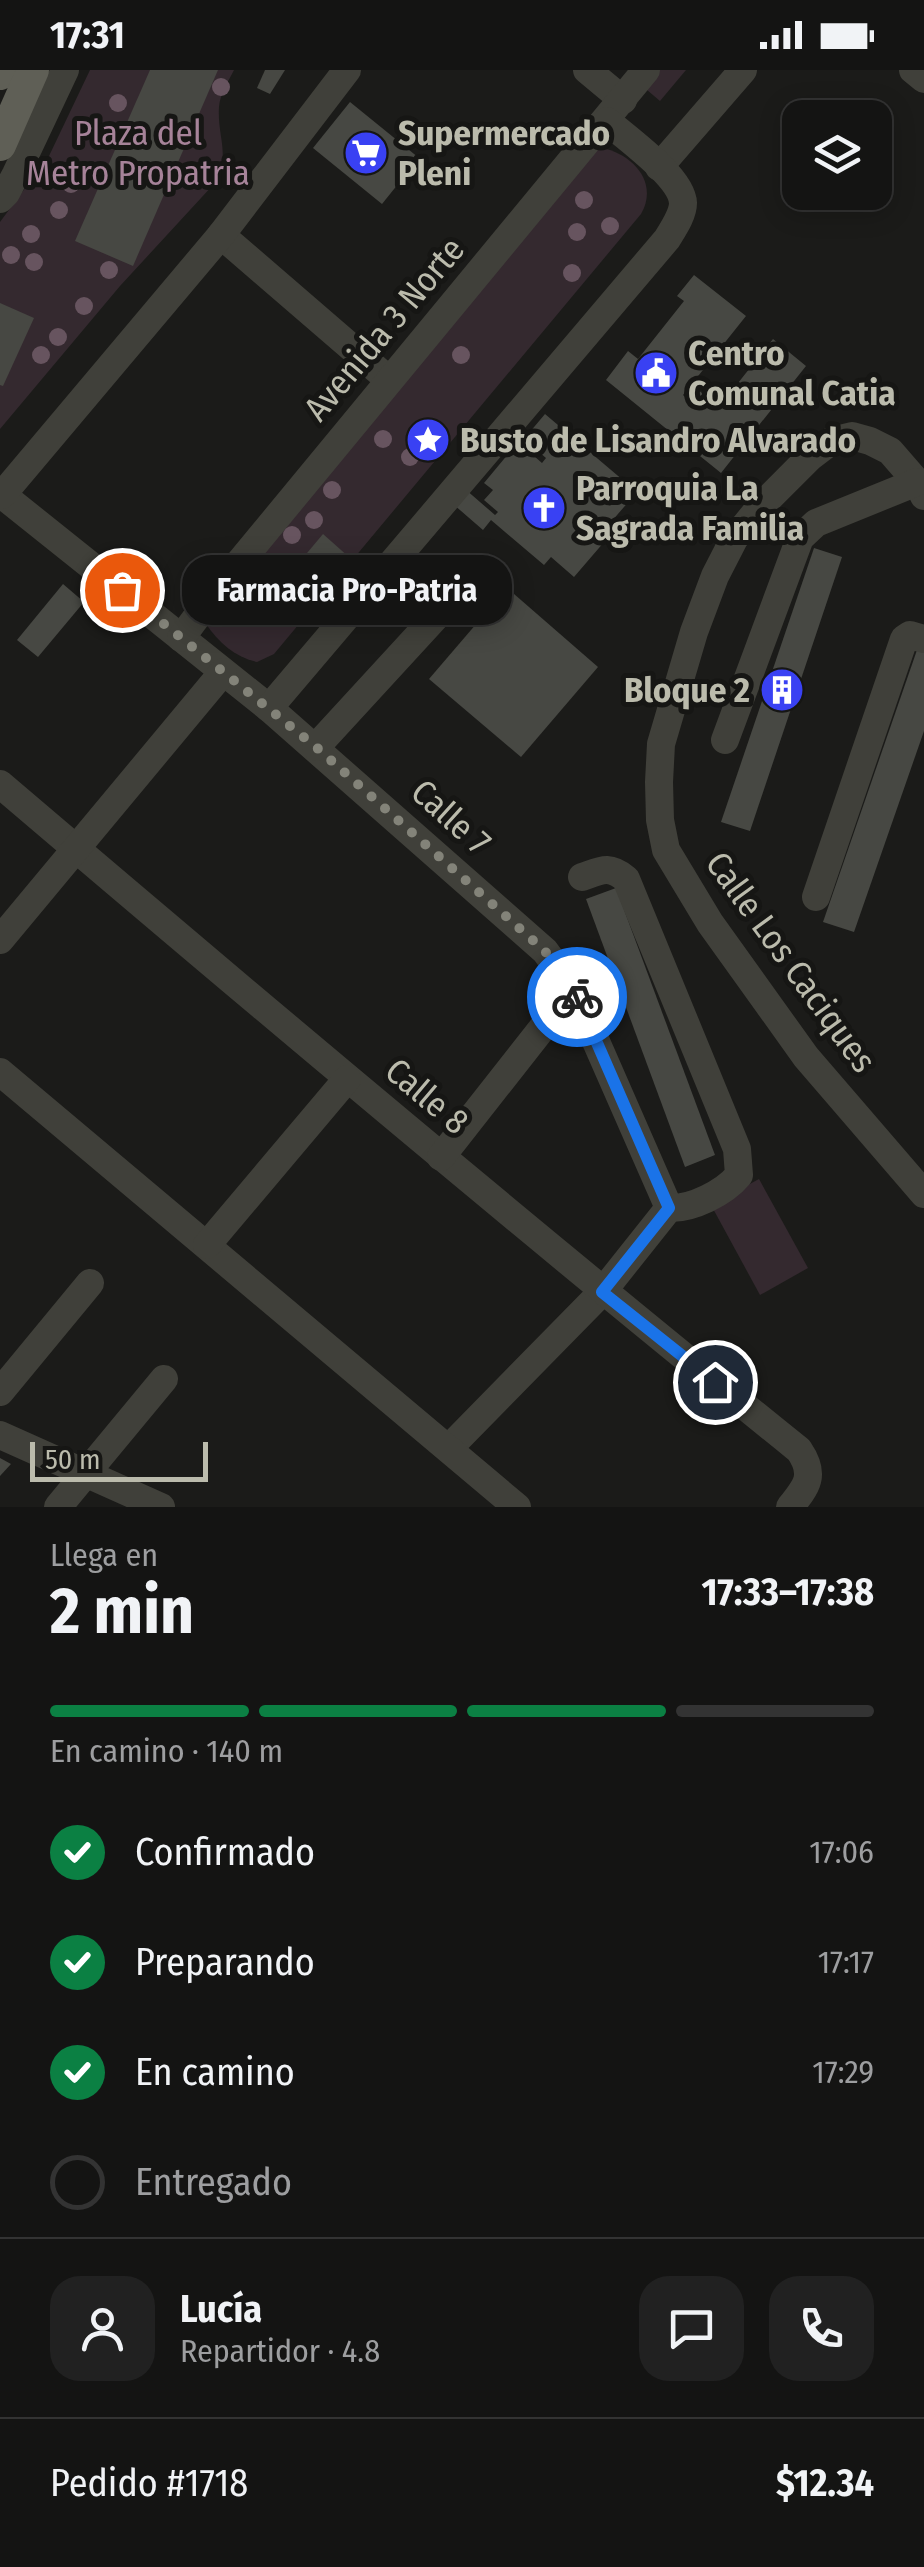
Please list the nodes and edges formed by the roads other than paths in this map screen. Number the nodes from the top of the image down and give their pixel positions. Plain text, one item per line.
1 (33, 70) edge
2 (65, 70) edge
3 (347, 70) edge
4 (587, 70) edge
5 (646, 70) edge
6 (744, 70) edge
7 (913, 70) edge
8 (924, 79) edge
9 (615, 110) junction
10 (0, 144) edge
11 (659, 167) junction
12 (0, 199) edge
13 (222, 234) junction
14 (389, 380) junction
15 (921, 489) edge
16 (1, 494) edge
17 (452, 598) dead end
18 (181, 638) junction
19 (924, 639) edge
20 (223, 672) junction
21 (269, 708) junction
22 (725, 740) dead end
23 (316, 747) junction
24 (0, 784) edge
25 (77, 850) junction
26 (582, 876) dead end
27 (816, 897) dead end
28 (0, 940) edge
29 (573, 989) junction
30 (0, 1072) edge
31 (348, 1079) junction
32 (442, 1157) junction
33 (924, 1194) edge
34 (669, 1208) junction
35 (206, 1245) junction
36 (90, 1283) dead end
37 (602, 1292) junction
38 (164, 1379) dead end
39 (0, 1392) edge
40 (0, 1435) edge
41 (449, 1448) junction
42 (86, 1474) junction
43 (58, 1507) edge
44 (160, 1507) edge
45 (517, 1507) edge
46 (790, 1507) edge

1 - 10 main road
2 - 12 street
3 - 13 street
4 - 9 street
5 - 9 street, Avenida 3 Norte
6 - 11 street
7 - 8 street
9 - 11 street
9 - 14 street, Avenida 3 Norte
11 - 21 street
13 - 14 street
13 - 16 street
14 - 18 street, Avenida 3 Norte
15 - 22 street
15 - 33 street, Calle Los Caciques
16 - 18 street, Calle 7
17 - 23 street
18 - 20 street, Calle 7
19 - 27 street
20 - 21 street, Calle 7
20 - 25 street
21 - 23 street, Calle 7
23 - 29 street, Calle 7
24 - 25 street, Calle 8
25 - 28 street
25 - 31 street, Calle 8
26 - 34 street
29 - 32 street
29 - 34 street, Calle 7
30 - 35 street
31 - 32 street, Calle 8
31 - 35 street
32 - 37 street, Calle 8
34 - 37 street
35 - 41 street
36 - 39 street
37 - 41 street
37 - 46 street, Calle 8
38 - 42 street
40 - 42 street
41 - 45 street
42 - 43 street
42 - 44 street

